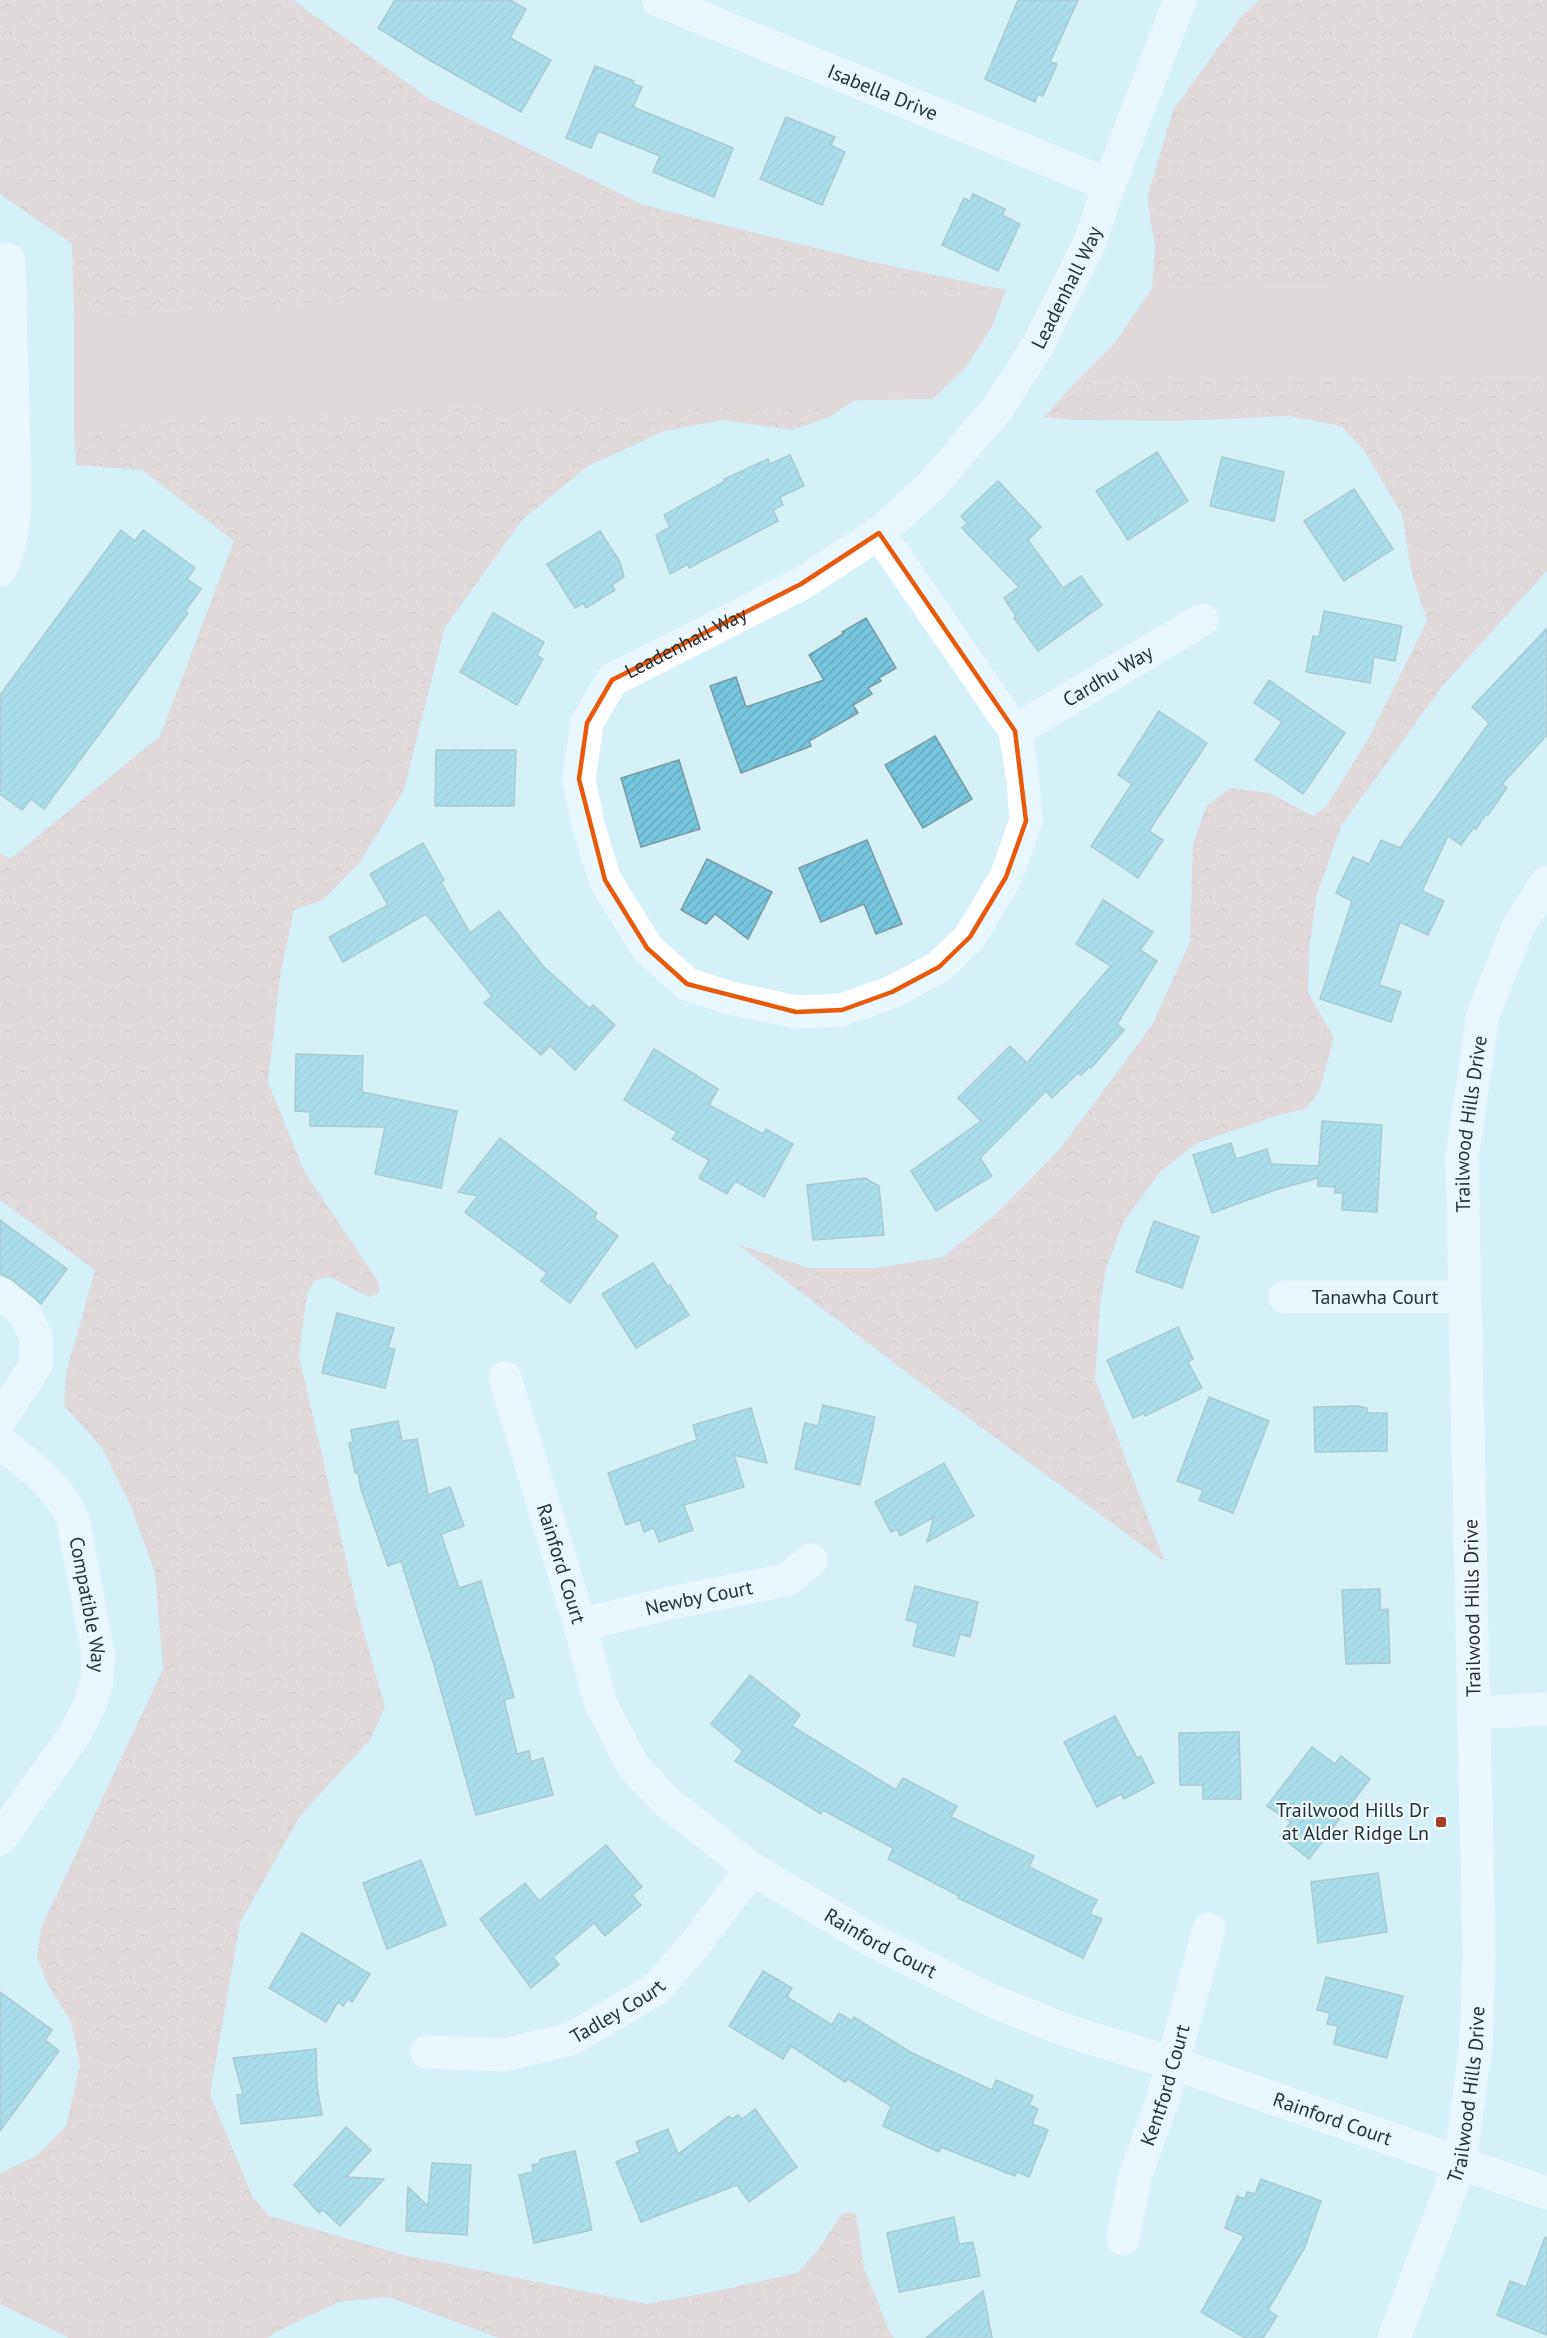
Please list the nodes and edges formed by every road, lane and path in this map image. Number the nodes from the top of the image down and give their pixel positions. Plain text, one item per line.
1 (658, 0) edge
2 (1180, 0) edge
3 (1109, 185) junction
4 (0, 260) edge
5 (7, 449) edge
6 (879, 533) junction
7 (0, 570) edge
8 (1202, 620) dead end
9 (1015, 731) junction
10 (1547, 882) edge
11 (0, 1294) edge
12 (1464, 1297) junction
13 (1285, 1298) dead end
14 (505, 1378) dead end
15 (0, 1419) edge
16 (0, 1442) edge
17 (811, 1560) dead end
18 (580, 1625) junction
19 (1547, 1709) edge
20 (1475, 1713) junction
21 (0, 1839) edge
22 (752, 1869) junction
23 (1209, 1929) dead end
24 (427, 2052) dead end
25 (1172, 2063) junction
26 (1460, 2164) junction
27 (1547, 2193) edge
28 (1123, 2239) dead end
29 (1394, 2338) edge

1 - 3 street, Isabella Drive
2 - 3 street, Leadenhall Way
3 - 6 street, Leadenhall Way
4 - 5 street
5 - 7 street
6 - 9 street, Leadenhall Way
6 - 9 street, Leadenhall Way
8 - 9 street, Cardhu Way
10 - 12 street, Trailwood Hills Drive
11 - 15 street
12 - 13 street, Tanawha Court
12 - 20 street, Trailwood Hills Drive
14 - 18 street, Rainford Court
16 - 21 street, Compatible Way
17 - 18 street, Newby Court
18 - 22 street, Rainford Court
19 - 20 street
20 - 26 street, Trailwood Hills Drive
22 - 24 street, Tadley Court
22 - 25 street, Rainford Court
23 - 25 street, Kentford Court
25 - 26 street, Rainford Court
25 - 28 street, Kentford Court
26 - 27 street, Rainford Court
26 - 29 street, Trailwood Hills Drive

